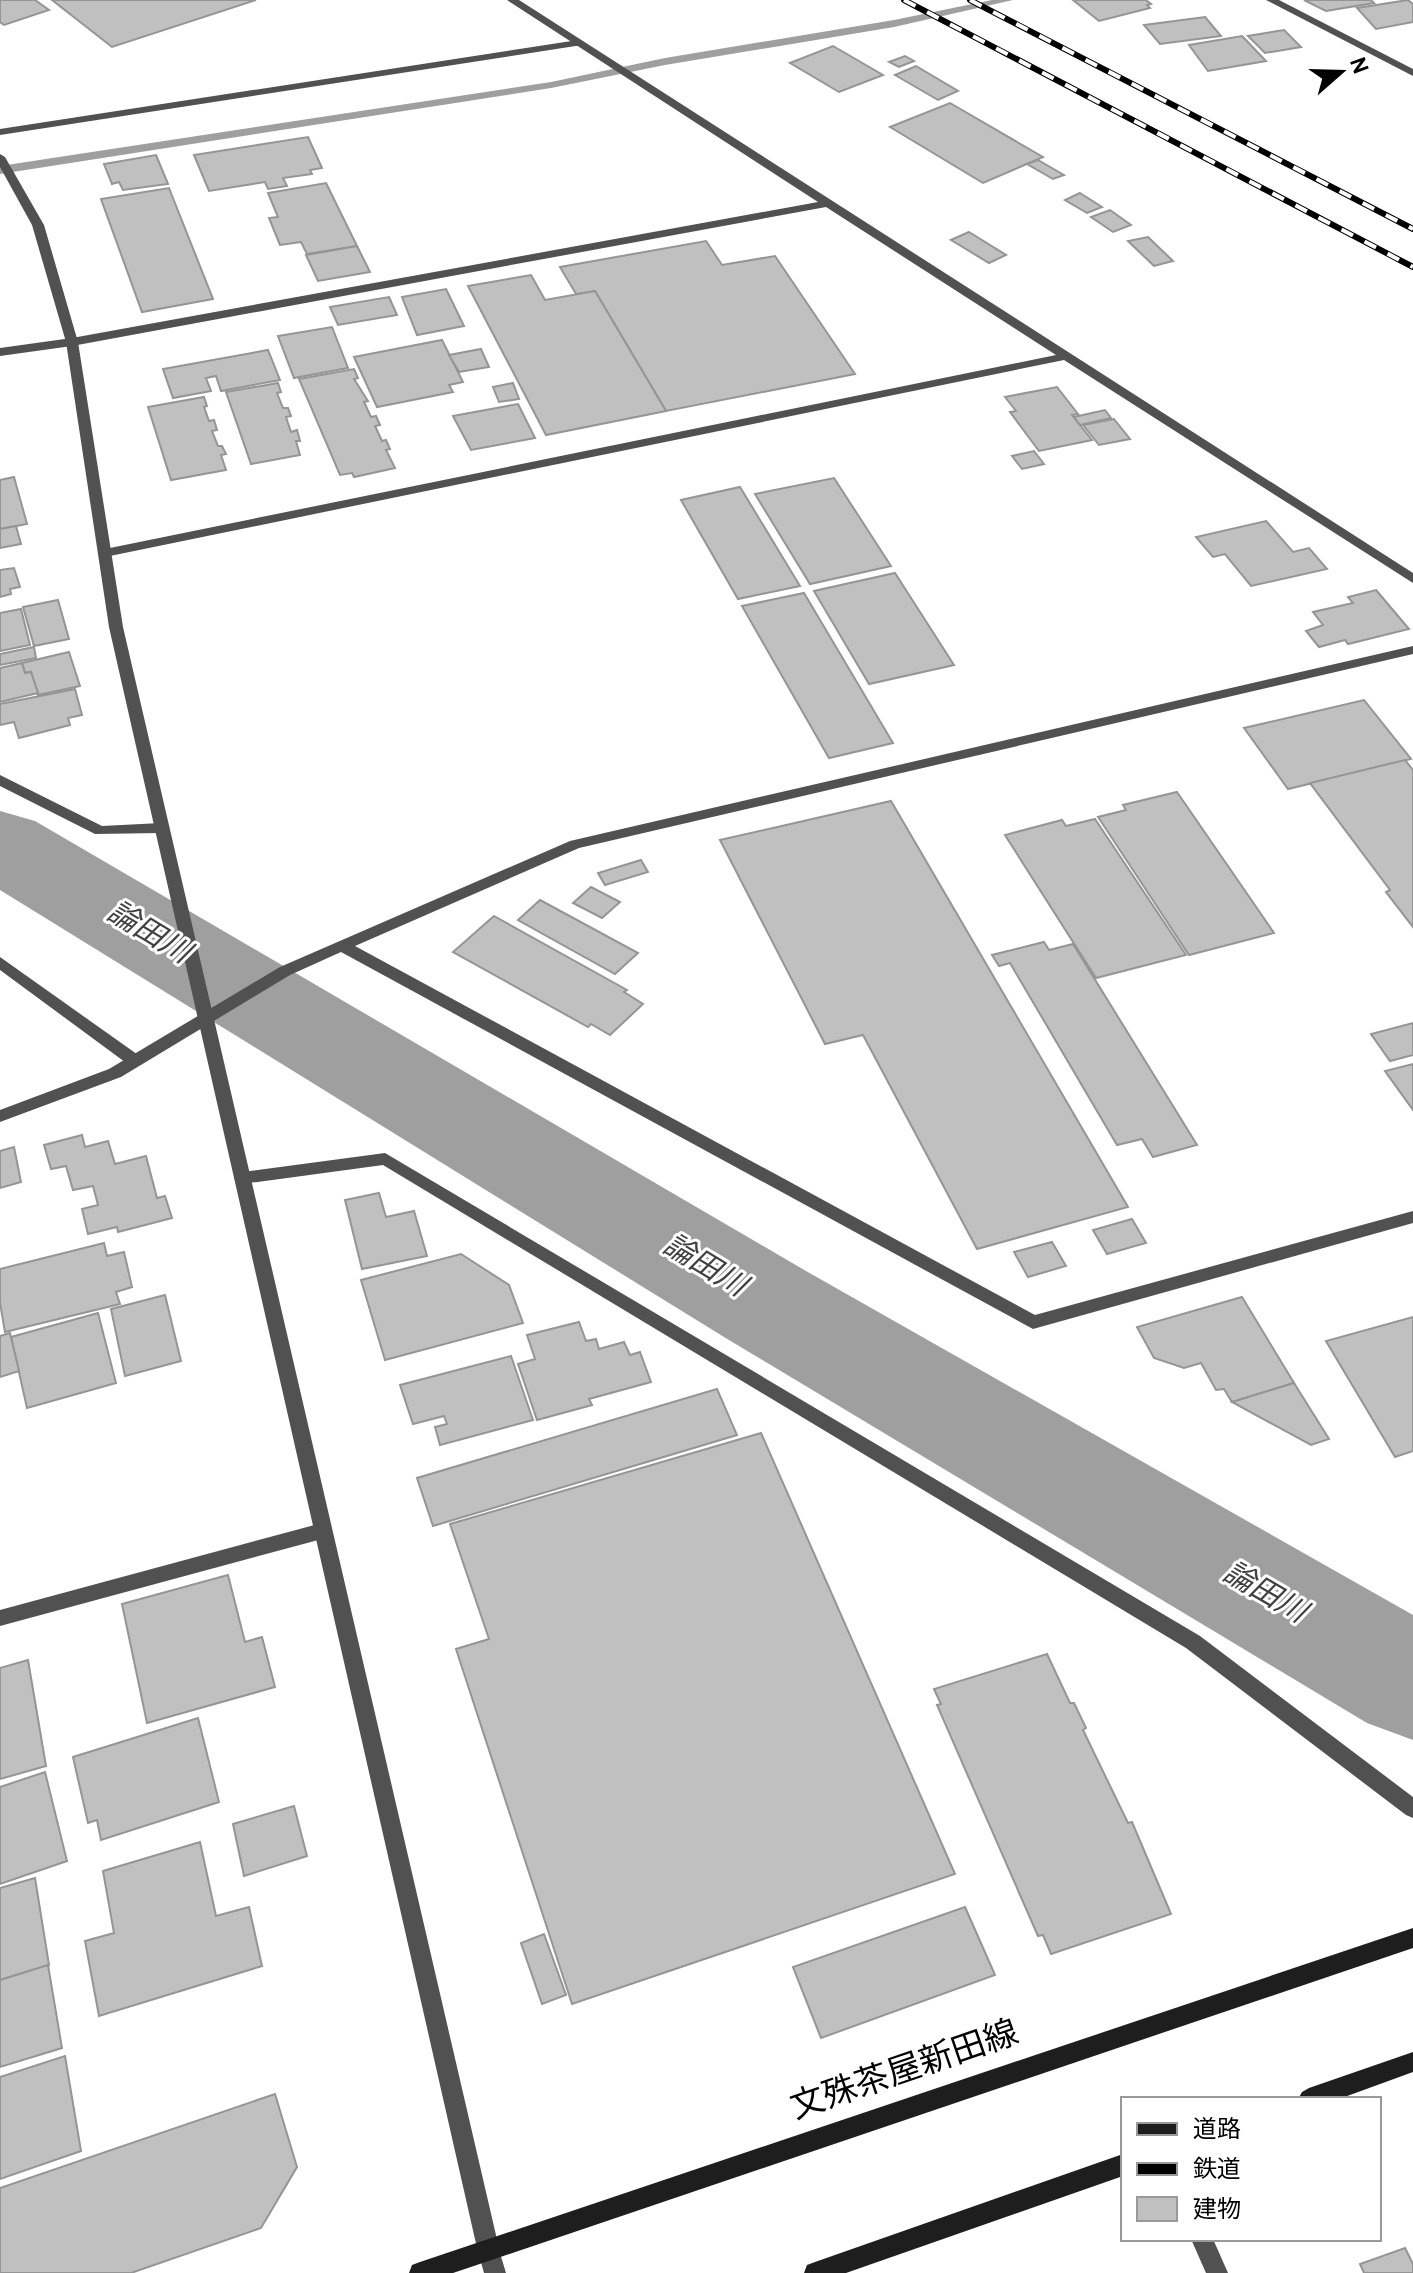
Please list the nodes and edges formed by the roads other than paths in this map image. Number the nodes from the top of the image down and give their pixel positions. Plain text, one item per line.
1 (512, 0) edge
2 (1271, 0) edge
3 (578, 43) junction
4 (1413, 73) edge
5 (0, 132) edge
6 (0, 157) edge
7 (828, 203) junction
8 (72, 342) junction
9 (0, 352) edge
10 (1067, 356) junction
11 (105, 553) junction
12 (1413, 579) edge
13 (1413, 650) edge
14 (0, 780) edge
15 (161, 828) junction
16 (342, 946) junction
17 (0, 962) edge
18 (135, 1061) junction
19 (0, 1116) edge
20 (242, 1178) junction
21 (1413, 1217) edge
22 (322, 1531) junction
23 (0, 1618) edge
24 (1413, 1809) edge
25 (1413, 1938) edge
26 (1413, 2062) edge
27 (1315, 2097) edge
28 (1121, 2166) edge
29 (1203, 2241) edge
30 (488, 2248) junction
31 (420, 2273) edge
32 (495, 2273) edge
33 (815, 2273) edge
34 (1217, 2273) edge

1 - 3 street
2 - 4 street
3 - 5 street
3 - 7 street
6 - 8 street
7 - 8 street
7 - 10 street
8 - 9 street
8 - 11 street
10 - 11 street
10 - 12 street
11 - 15 street
13 - 16 street
14 - 15 street
15 - 20 street
16 - 18 street
16 - 21 street
17 - 18 street
18 - 19 street
20 - 22 street
20 - 24 street
22 - 23 street
22 - 30 street
25 - 30 main road, 文殊茶屋新田線
26 - 27 main road
28 - 33 main road
29 - 34 street
30 - 31 main road, 文殊茶屋新田線
30 - 32 street

